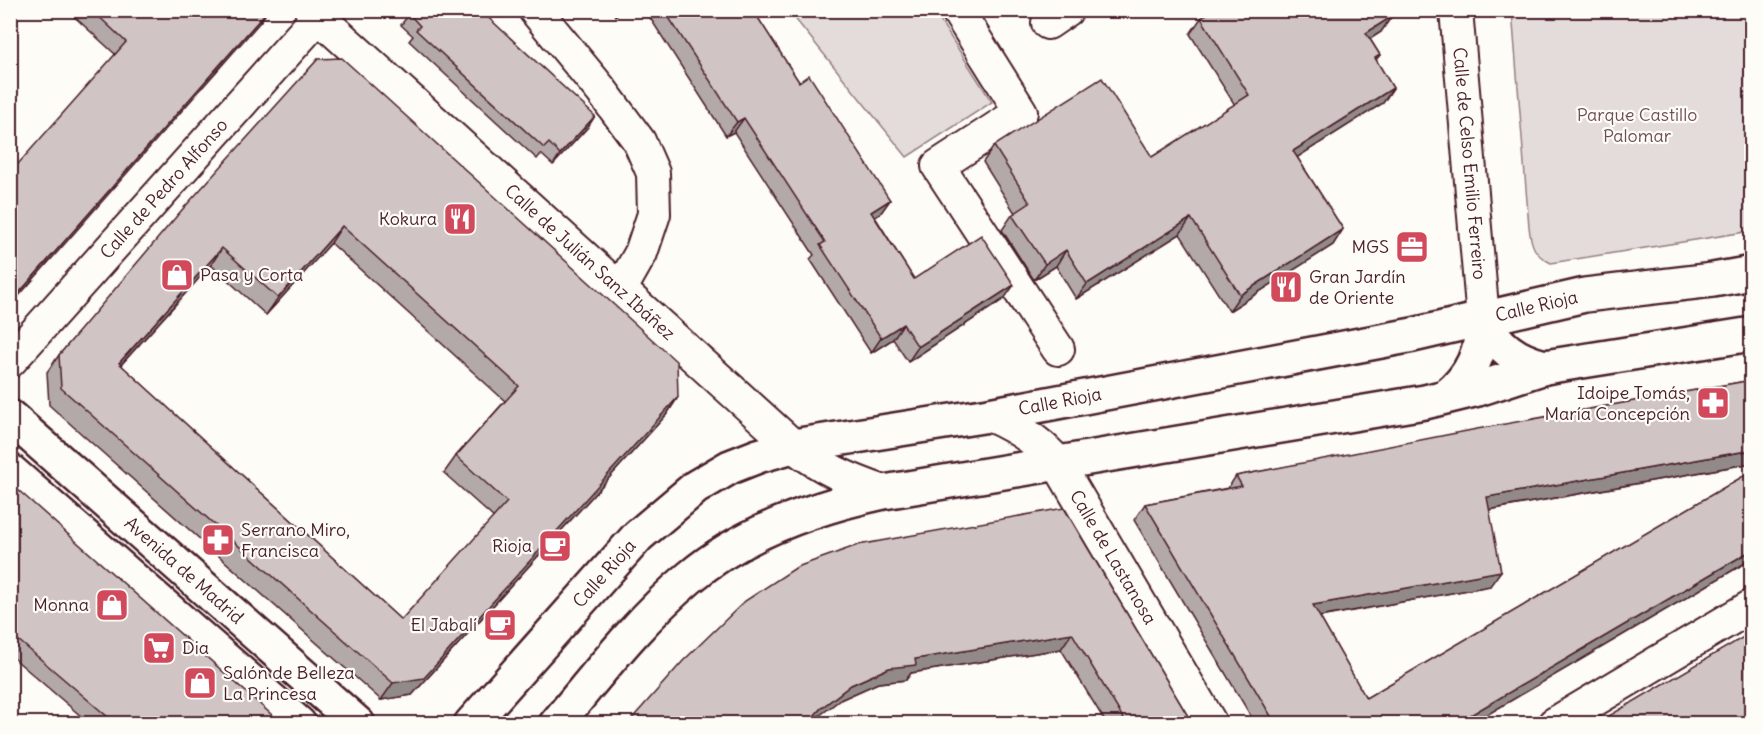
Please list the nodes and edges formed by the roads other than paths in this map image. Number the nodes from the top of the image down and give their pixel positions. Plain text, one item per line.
1 (536, 10) edge
2 (957, 10) edge
3 (1456, 10) edge
4 (314, 14) edge
5 (1752, 273) edge
6 (620, 290) junction
7 (1483, 319) junction
8 (1752, 334) edge
9 (1058, 349) dead end
10 (10, 361) edge
11 (1545, 367) junction
12 (1447, 396) junction
13 (989, 415) junction
14 (10, 417) edge
15 (793, 446) junction
16 (1057, 462) junction
17 (10, 471) edge
18 (884, 492) junction
19 (1752, 606) edge
20 (299, 723) edge
21 (358, 723) edge
22 (471, 723) edge
23 (556, 723) edge
24 (1211, 723) edge
25 (1554, 723) edge

1 - 6 street
2 - 9 street
3 - 7 street, Calle de Celso Emilio Ferreiro
4 - 6 street, Calle de Julián Sanz Ibáñez
4 - 10 street, Calle de Pedro Alfonso
5 - 7 main road, Calle Rioja
6 - 15 street, Calle de Julián Sanz Ibáñez
7 - 11 main road
7 - 12 main road
7 - 13 main road, Calle Rioja
8 - 11 main road
11 - 12 main road
12 - 16 main road
13 - 15 main road, Calle Rioja
13 - 16 street, Calle de Lastanosa
14 - 21 main road, Avenida de Madrid
15 - 18 street, Calle de Julián Sanz Ibáñez
15 - 22 main road, Calle Rioja
16 - 18 main road
16 - 24 street, Calle de Lastanosa
17 - 20 main road
18 - 23 main road
19 - 25 street

